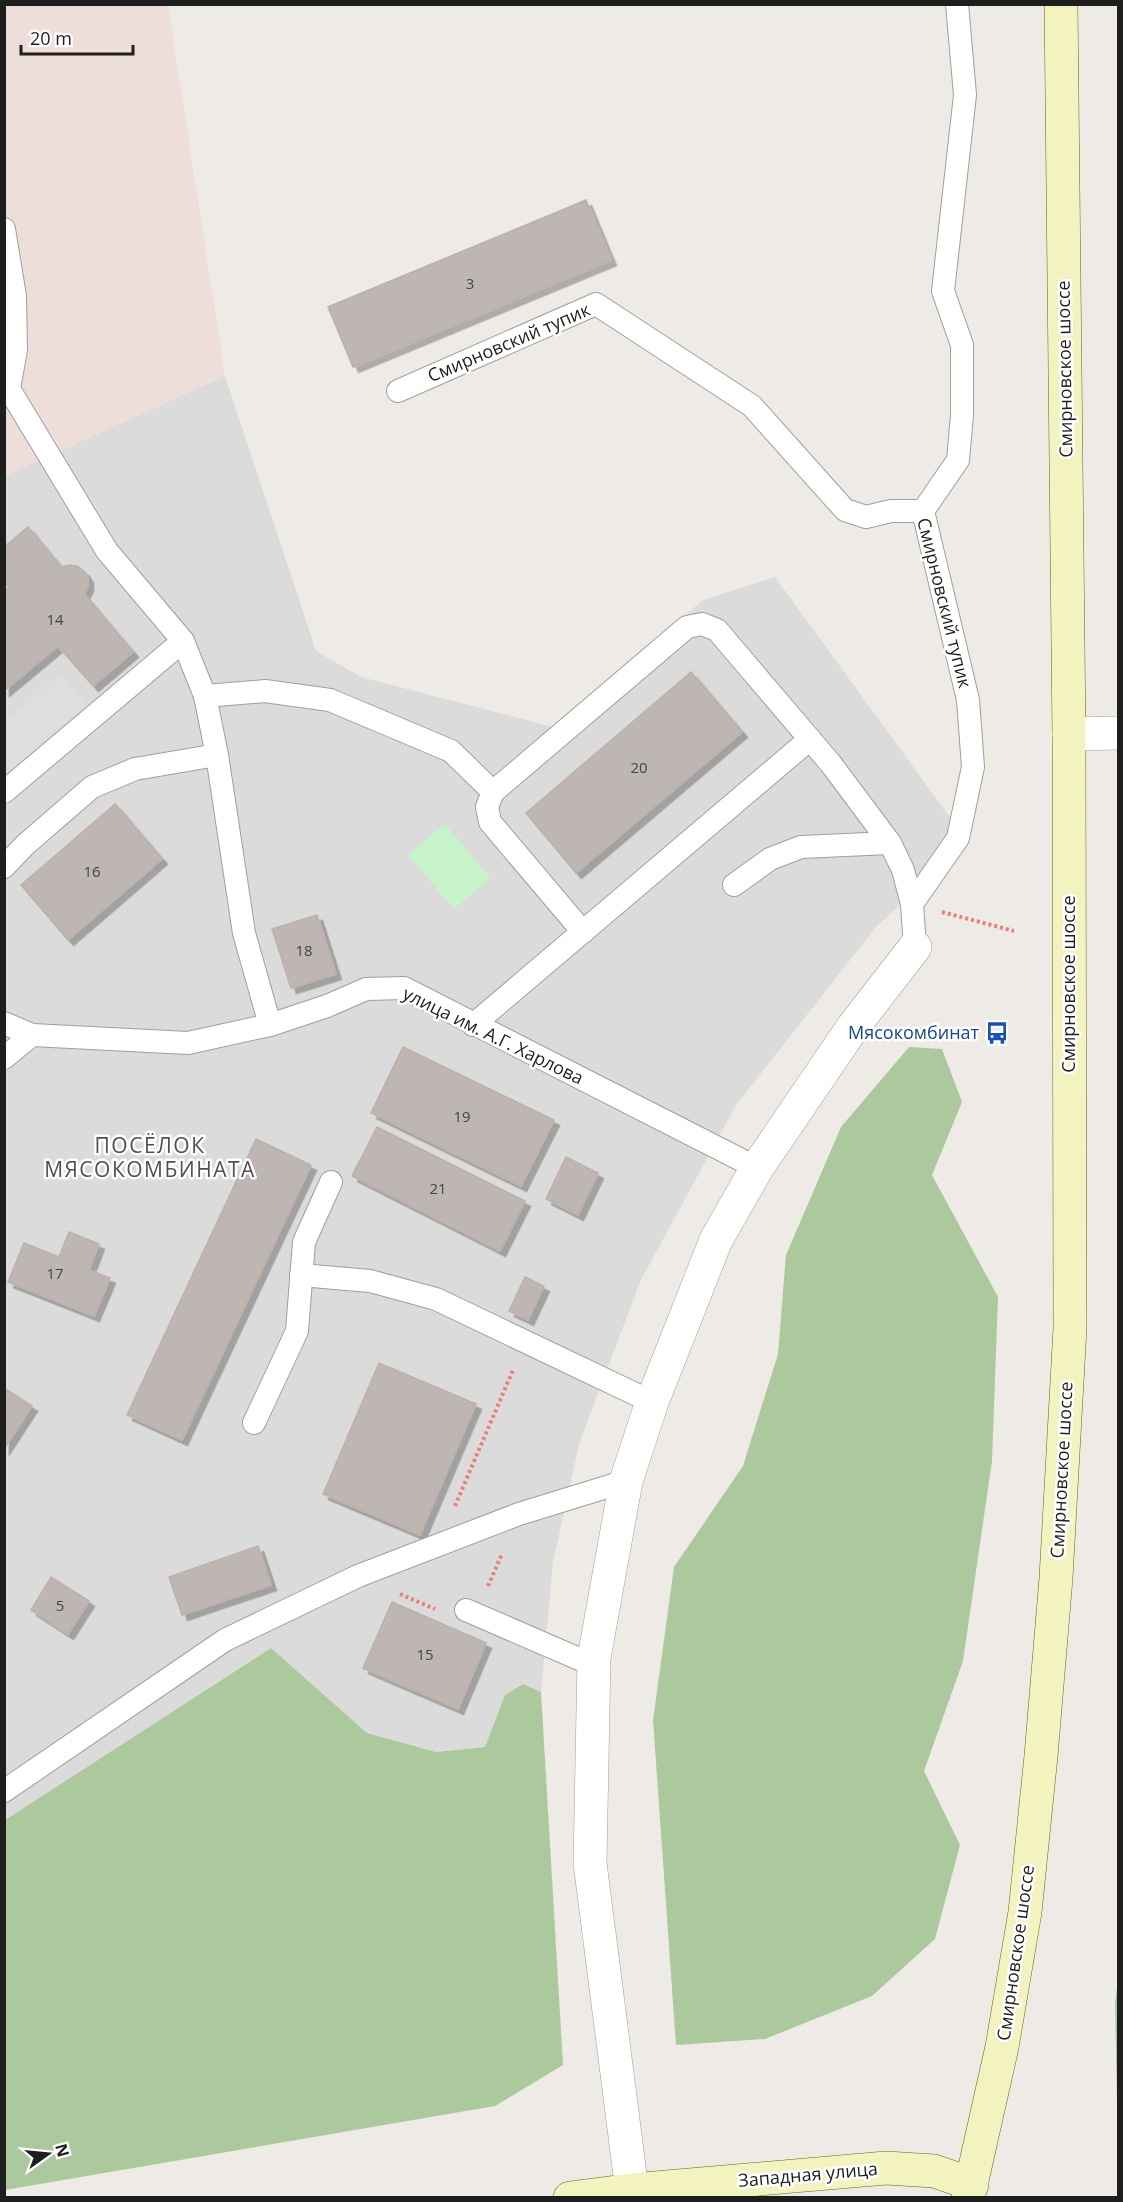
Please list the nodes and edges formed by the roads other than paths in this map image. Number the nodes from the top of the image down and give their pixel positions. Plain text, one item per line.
1 (957, 4) edge
2 (1061, 4) edge
3 (4, 229) edge
4 (6, 388) edge
5 (398, 391) dead end
6 (923, 511) junction
7 (183, 641) junction
8 (205, 696) junction
9 (1119, 733) edge
10 (1069, 735) junction
11 (810, 739) junction
12 (217, 755) junction
13 (4, 792) edge
14 (493, 792) junction
15 (890, 843) junction
16 (4, 867) edge
17 (734, 885) dead end
18 (912, 904) junction
19 (583, 932) junction
20 (915, 947) joint
21 (4, 1023) edge
22 (270, 1025) junction
23 (473, 1025) junction
24 (32, 1035) junction
25 (4, 1058) edge
26 (757, 1168) junction
27 (332, 1182) dead end
28 (301, 1275) junction
29 (652, 1402) junction
30 (254, 1423) dead end
31 (626, 1481) junction
32 (471, 1612) road end
33 (593, 1665) junction
34 (4, 1791) edge
35 (970, 2191) edge
36 (633, 2194) edge
37 (570, 2198) edge

1 - 6 lane
2 - 10 main road, Смирновское шоссе
3 - 4 lane
4 - 7 lane
5 - 6 lane, Смирновский тупик
6 - 18 lane, Смирновский тупик
7 - 8 lane
7 - 13 lane
8 - 12 lane
8 - 14 lane
9 - 10 street
10 - 35 main road, Смирновское шоссе
11 - 14 lane
11 - 15 lane
11 - 19 lane
12 - 16 lane
12 - 22 lane
14 - 19 lane
15 - 17 lane
15 - 18 lane
18 - 20 lane
19 - 23 lane
20 - 26 street
21 - 24 lane, улица им. А.Г. Харлова
22 - 23 lane, улица им. А.Г. Харлова
22 - 24 lane, улица им. А.Г. Харлова
23 - 26 lane, улица им. А.Г. Харлова
24 - 25 lane
26 - 29 street
27 - 28 lane
28 - 29 lane
28 - 30 lane
29 - 31 street
31 - 33 street
31 - 34 lane
32 - 33 lane
33 - 36 street
35 - 36 main road, Западная улица
36 - 37 main road, Западная улица

